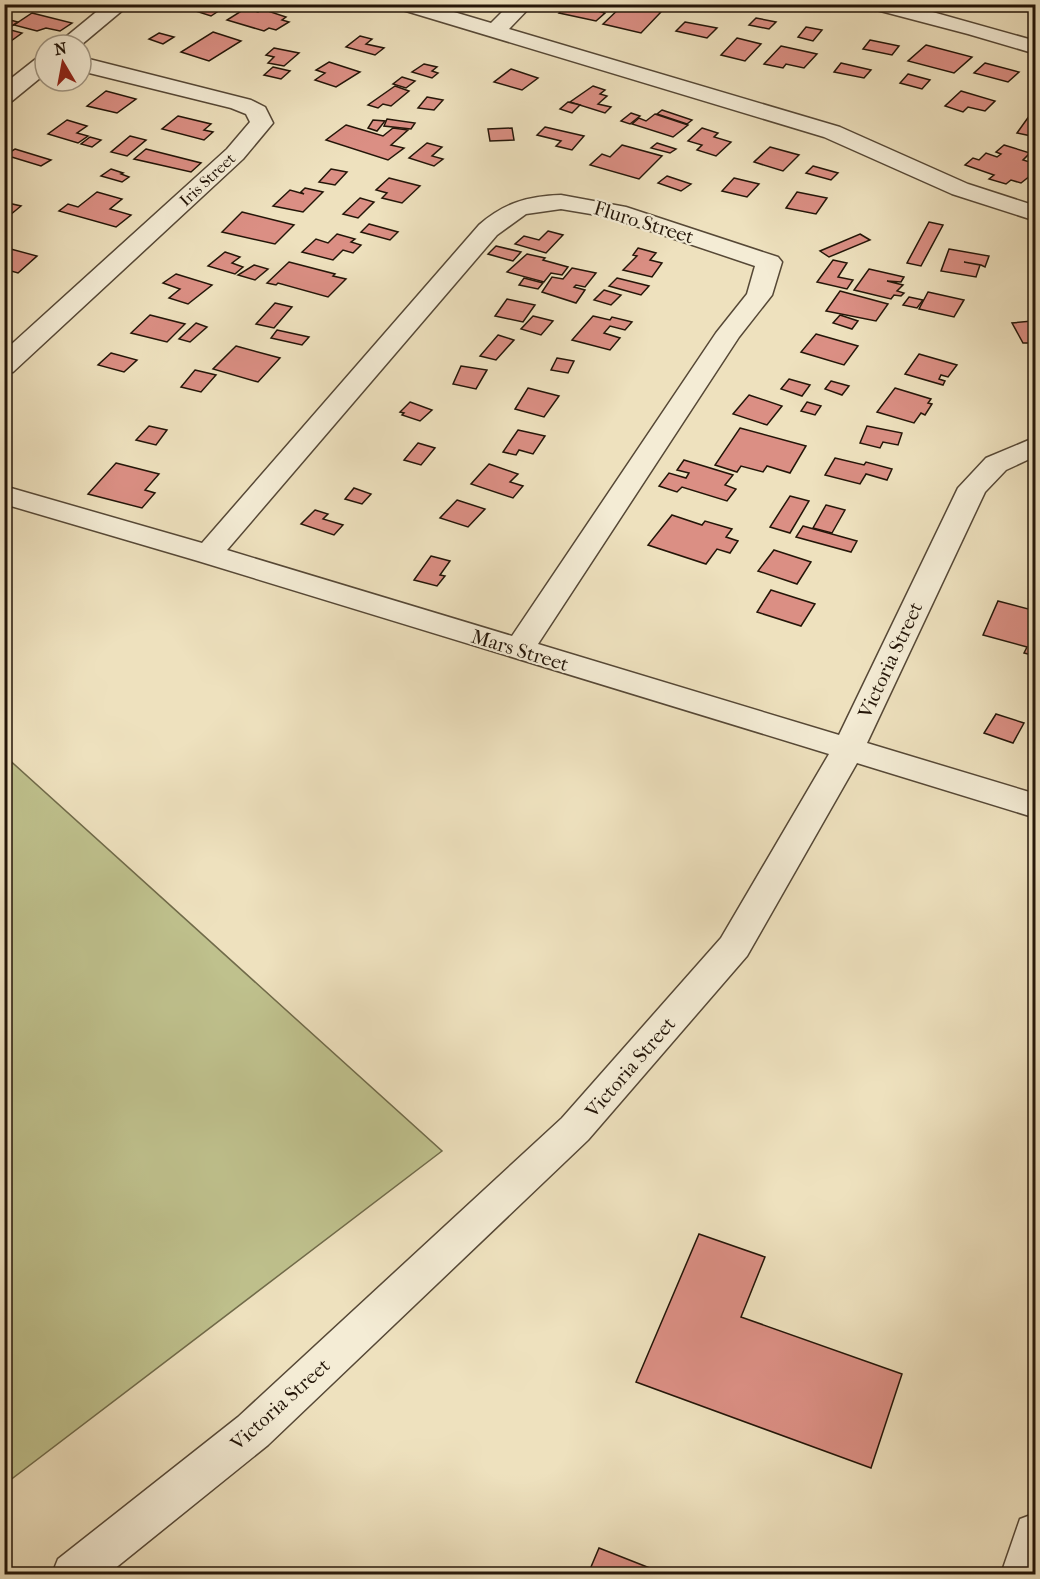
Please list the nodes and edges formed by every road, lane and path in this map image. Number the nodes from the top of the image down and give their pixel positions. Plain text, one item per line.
1 (120, 4) edge
2 (403, 4) edge
3 (523, 4) edge
4 (876, 4) edge
5 (494, 32) junction
6 (83, 33) edge
7 (1035, 48) edge
8 (93, 67) edge
9 (33, 73) edge
10 (4, 96) edge
11 (1035, 214) edge
12 (4, 366) edge
13 (1035, 445) edge
14 (4, 495) edge
15 (208, 554) junction
16 (518, 650) junction
17 (849, 748) junction
18 (1035, 806) edge
19 (1035, 1534) edge
20 (74, 1575) edge
21 (1023, 1575) edge

1 - 6 street
2 - 5 street
3 - 5 street
4 - 7 street
5 - 11 street
8 - 12 street, Iris Street
9 - 10 street
13 - 17 street, Victoria Street
14 - 15 street, Mars Street
15 - 16 street, Mars Street
15 - 16 street, Fluro Street
16 - 17 street, Mars Street
17 - 18 street, Mars Street
17 - 20 street, Victoria Street
19 - 21 street

